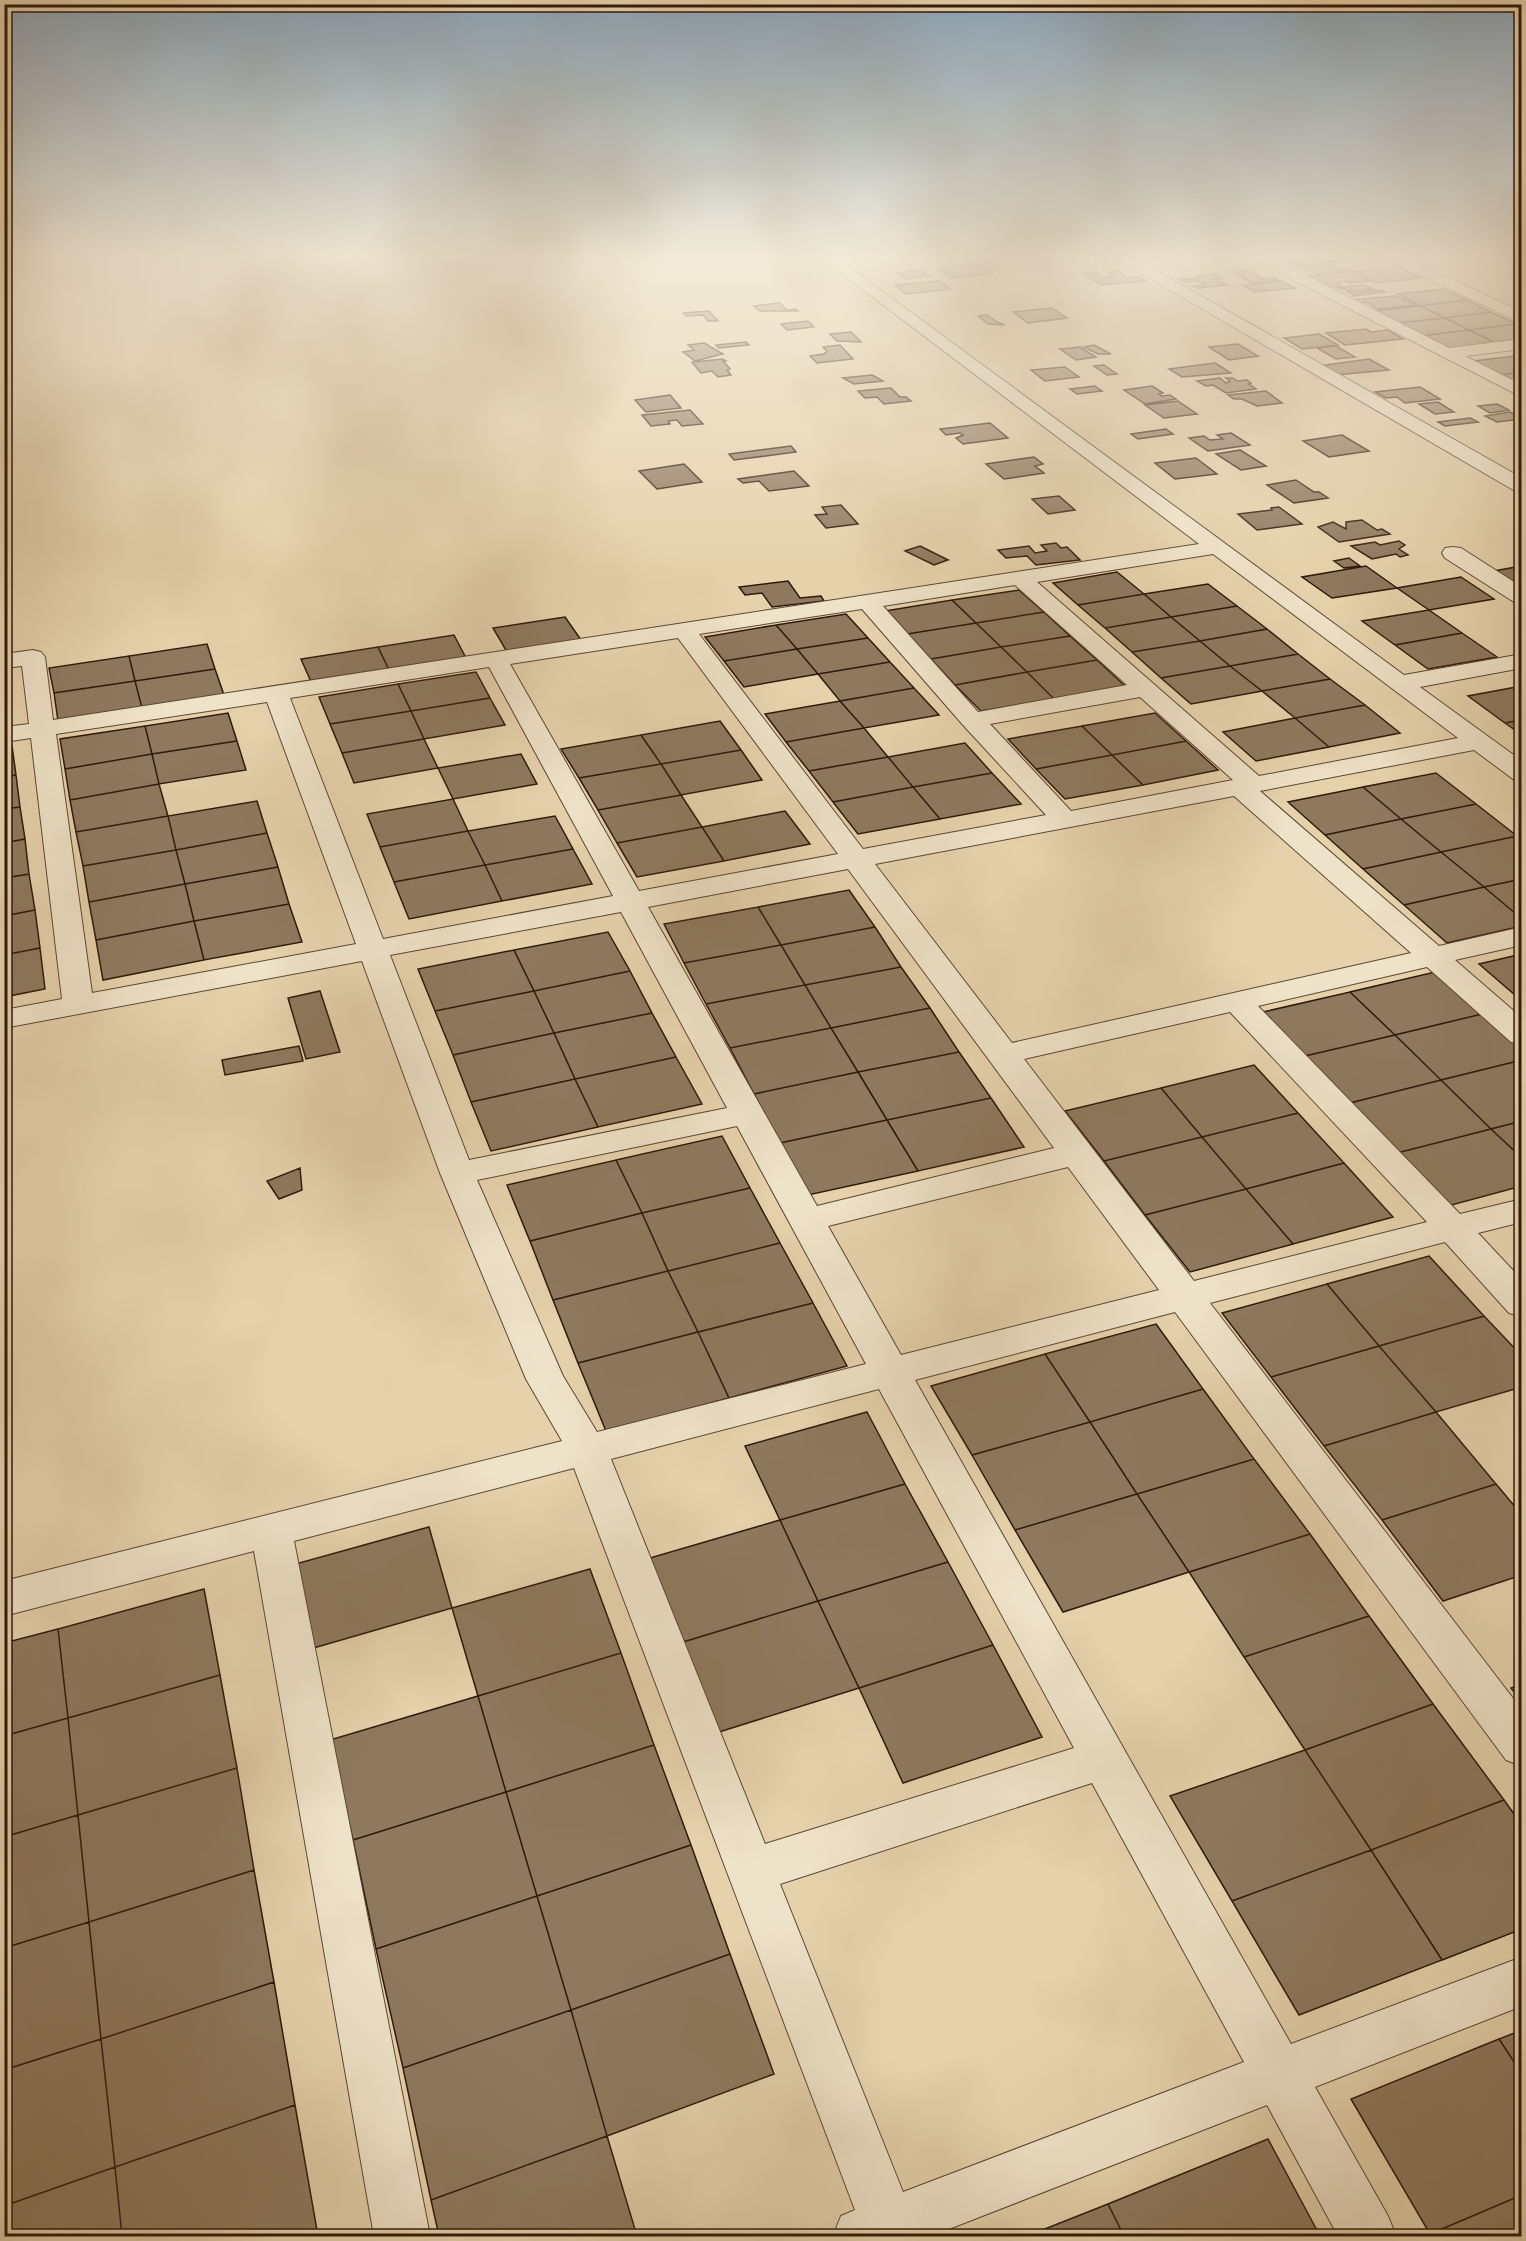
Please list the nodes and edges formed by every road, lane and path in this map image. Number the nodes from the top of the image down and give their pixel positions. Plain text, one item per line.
1 (969, 363) edge
2 (1305, 363) edge
3 (1464, 363) edge
4 (1521, 392) edge
5 (1521, 487) edge
6 (1218, 547) junction
7 (1453, 553) dead end
8 (1020, 578) junction
9 (1521, 597) edge
10 (868, 602) junction
11 (684, 630) junction
12 (496, 659) junction
13 (4, 661) edge
14 (1521, 662) edge
15 (1401, 683) junction
16 (1146, 689) junction
17 (276, 694) junction
18 (972, 720) junction
19 (42, 729) junction
20 (4, 735) edge
21 (1479, 742) junction
22 (1521, 774) edge
23 (1247, 786) junction
24 (1065, 820) junction
25 (856, 860) junction
26 (630, 902) junction
27 (1521, 936) edge
28 (372, 951) junction
29 (1432, 956) junction
30 (1236, 1001) junction
31 (78, 1006) junction
32 (4, 1019) edge
33 (1521, 1035) edge
34 (1002, 1055) junction
35 (747, 1114) junction
36 (1075, 1154) junction
37 (457, 1173) junction
38 (1521, 1210) edge
39 (806, 1220) junction
40 (1453, 1228) junction
41 (1184, 1297) junction
42 (1521, 1304) edge
43 (890, 1372) junction
44 (587, 1449) junction
45 (271, 1530) junction
46 (4, 1599) edge
47 (1521, 1746) edge
48 (1104, 1759) junction
49 (751, 1871) junction
50 (1521, 1981) edge
51 (1279, 2075) junction
52 (881, 2233) edge
53 (402, 2236) edge
54 (1368, 2236) edge

1 - 6 street
2 - 5 street
3 - 4 street
6 - 8 street
6 - 15 street
7 - 9 street
8 - 10 street
8 - 16 street
10 - 11 street
10 - 18 street
11 - 12 street
11 - 25 street
12 - 17 street
12 - 26 street
13 - 19 street
14 - 15 street
15 - 21 street
16 - 18 street
16 - 23 street
17 - 19 street
17 - 28 street
18 - 24 street
19 - 20 street
19 - 31 street
21 - 22 street
21 - 23 street
23 - 24 street
23 - 29 street
24 - 25 street
25 - 26 street
25 - 34 street
26 - 28 street
26 - 35 street
27 - 29 street
28 - 31 street
28 - 37 street
29 - 30 street
29 - 33 street
30 - 34 street
30 - 40 street
31 - 32 street
34 - 36 street
35 - 37 street
35 - 39 street
36 - 39 street
36 - 41 street
37 - 44 street
38 - 40 street
39 - 43 street
40 - 41 street
40 - 42 street
41 - 43 street
41 - 47 street
43 - 44 street
43 - 48 street
44 - 45 street
44 - 49 street
45 - 46 street
45 - 53 street
48 - 49 street
48 - 51 street
49 - 52 street
50 - 51 street
51 - 52 street
51 - 54 street

